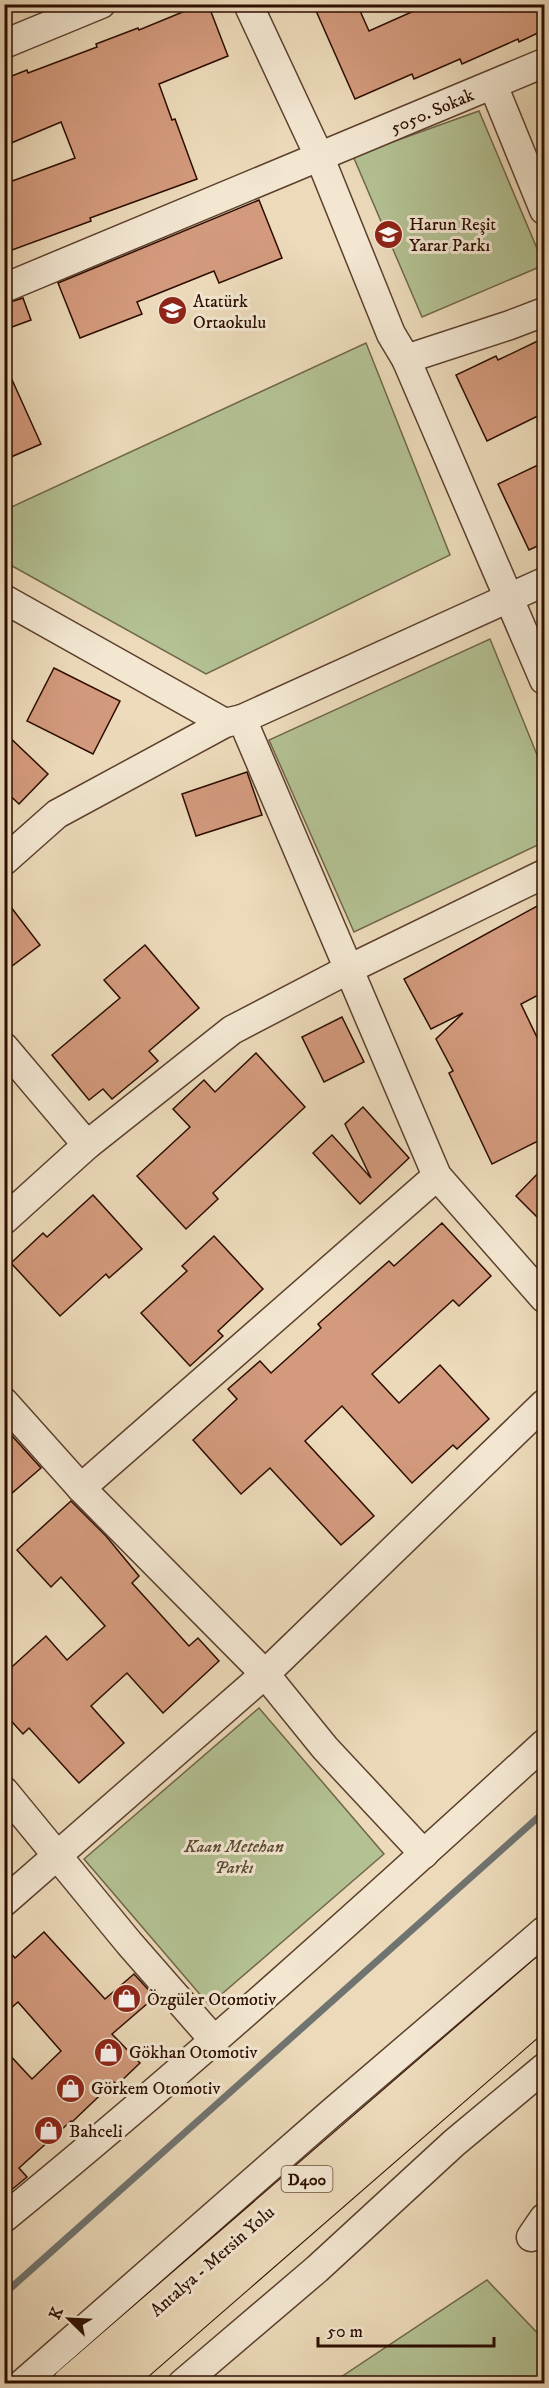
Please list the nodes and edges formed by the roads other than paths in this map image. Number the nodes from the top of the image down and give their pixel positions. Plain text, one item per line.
1 (101, 4) edge
2 (248, 4) edge
3 (4, 44) edge
4 (544, 63) edge
5 (494, 85) junction
6 (320, 158) junction
7 (544, 210) edge
8 (4, 288) edge
9 (544, 312) edge
10 (406, 359) junction
11 (544, 582) edge
12 (4, 599) edge
13 (510, 599) junction
14 (544, 680) edge
15 (233, 721) junction
16 (4, 861) edge
17 (544, 874) edge
18 (349, 969) junction
19 (4, 1047) edge
20 (87, 1145) junction
21 (437, 1176) junction
22 (4, 1220) edge
23 (544, 1298) edge
24 (4, 1402) edge
25 (544, 1404) edge
26 (81, 1488) junction
27 (265, 1674) junction
28 (544, 1744) edge
29 (4, 1791) edge
30 (424, 1854) junction
31 (58, 1855) junction
32 (4, 1902) edge
33 (544, 1931) edge
34 (544, 1973) edge
35 (544, 2010) edge
36 (213, 2039) junction
37 (544, 2068) edge
38 (4, 2218) edge
39 (22, 2384) edge
40 (69, 2384) edge
41 (114, 2384) edge
42 (182, 2384) edge

1 - 3 street
2 - 6 street
4 - 5 street, 5050. Sokak
5 - 6 street, 5050. Sokak
5 - 7 street
6 - 8 street, 5050. Sokak
6 - 10 street
9 - 10 street
10 - 13 street
11 - 13 street
12 - 15 street
13 - 14 street
13 - 15 street
15 - 16 street
15 - 18 street
17 - 18 street
18 - 20 street
18 - 21 street
19 - 20 street
20 - 22 street
21 - 23 street
21 - 26 street
24 - 26 street
25 - 27 street
26 - 27 street
27 - 30 street
27 - 31 street
28 - 30 street
29 - 31 street
30 - 36 street
31 - 32 street
31 - 36 street
33 - 39 street
34 - 40 highway, Antalya - Mersin Yolu / D400
35 - 41 highway, Antalya - Mersin Yolu / D400
36 - 38 street
37 - 42 street

